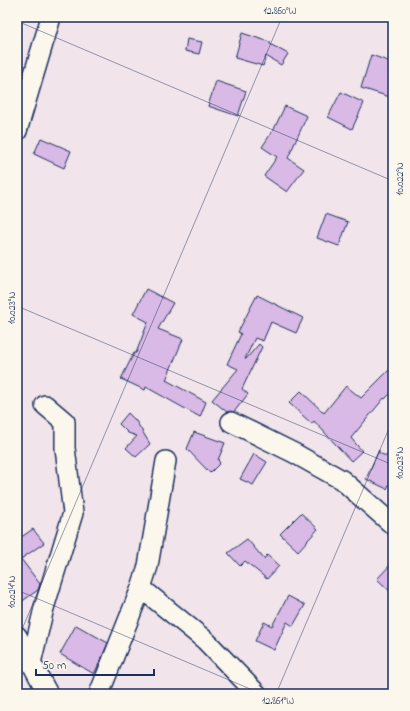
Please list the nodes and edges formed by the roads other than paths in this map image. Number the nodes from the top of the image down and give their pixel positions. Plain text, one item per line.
1 (51, 17) edge
2 (17, 131) edge
3 (45, 405) dead end
4 (231, 422) dead end
5 (166, 461) dead end
6 (393, 525) edge
7 (141, 588) junction
8 (17, 636) edge
9 (31, 663) junction
10 (48, 694) edge
11 (98, 694) edge
12 (257, 694) edge

1 - 2 street
3 - 9 street
4 - 6 street
5 - 7 street
7 - 11 street
7 - 12 street
8 - 9 street
9 - 10 street

